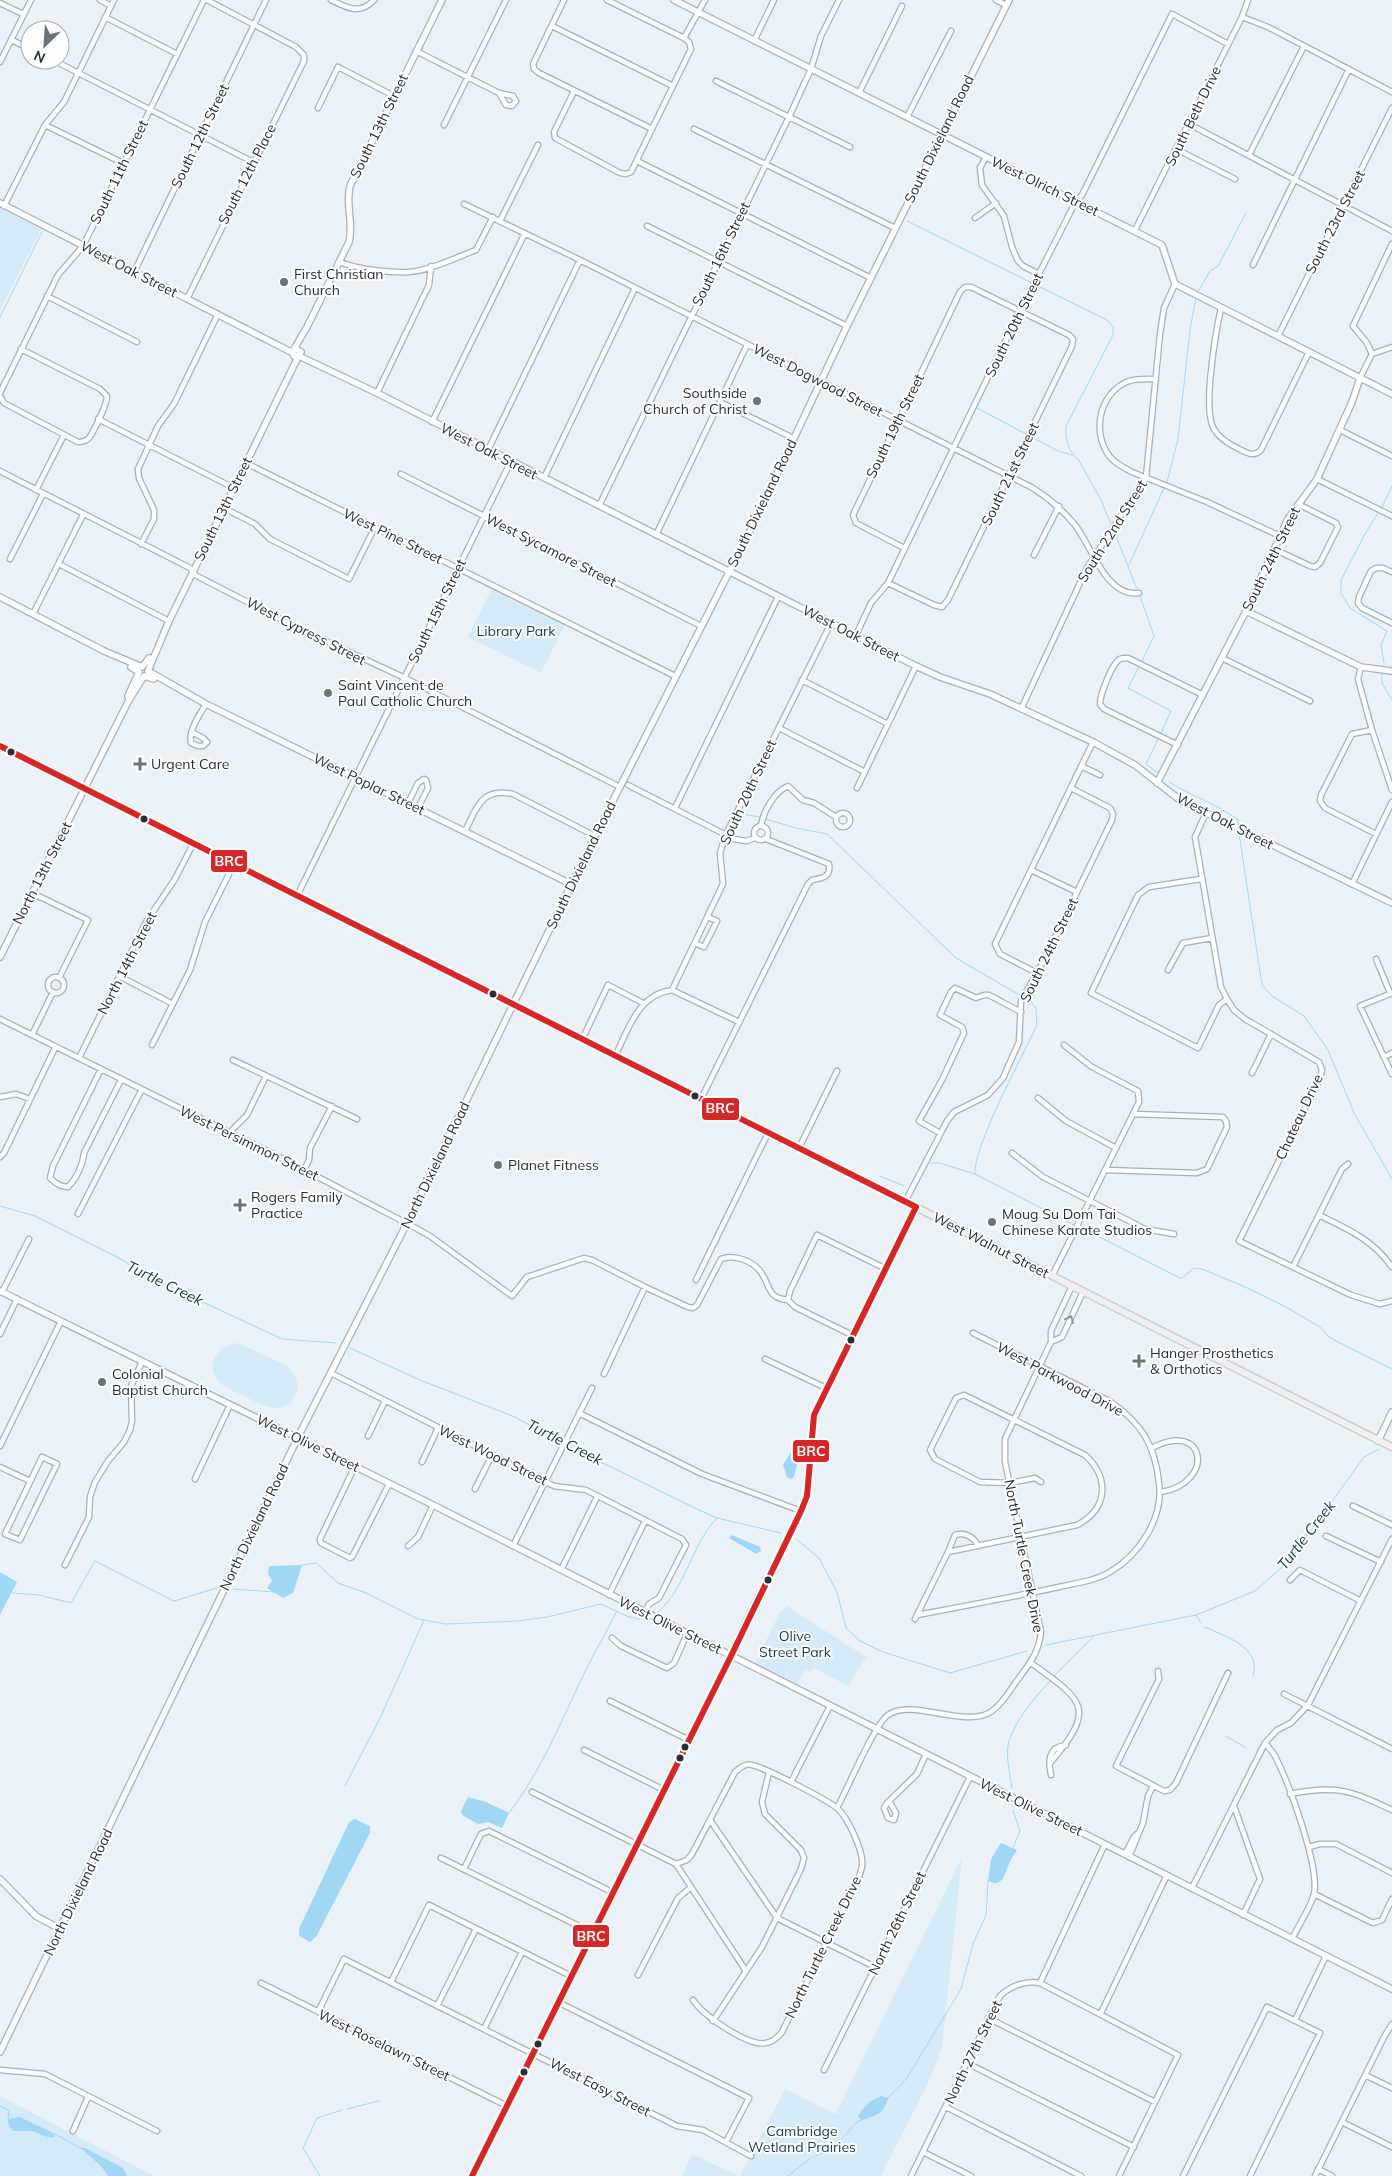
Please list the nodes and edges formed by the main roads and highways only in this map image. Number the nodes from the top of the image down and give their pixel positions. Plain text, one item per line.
1 (0, 746) edge
2 (1392, 1448) edge

1 - 2 main road, West Walnut Street

